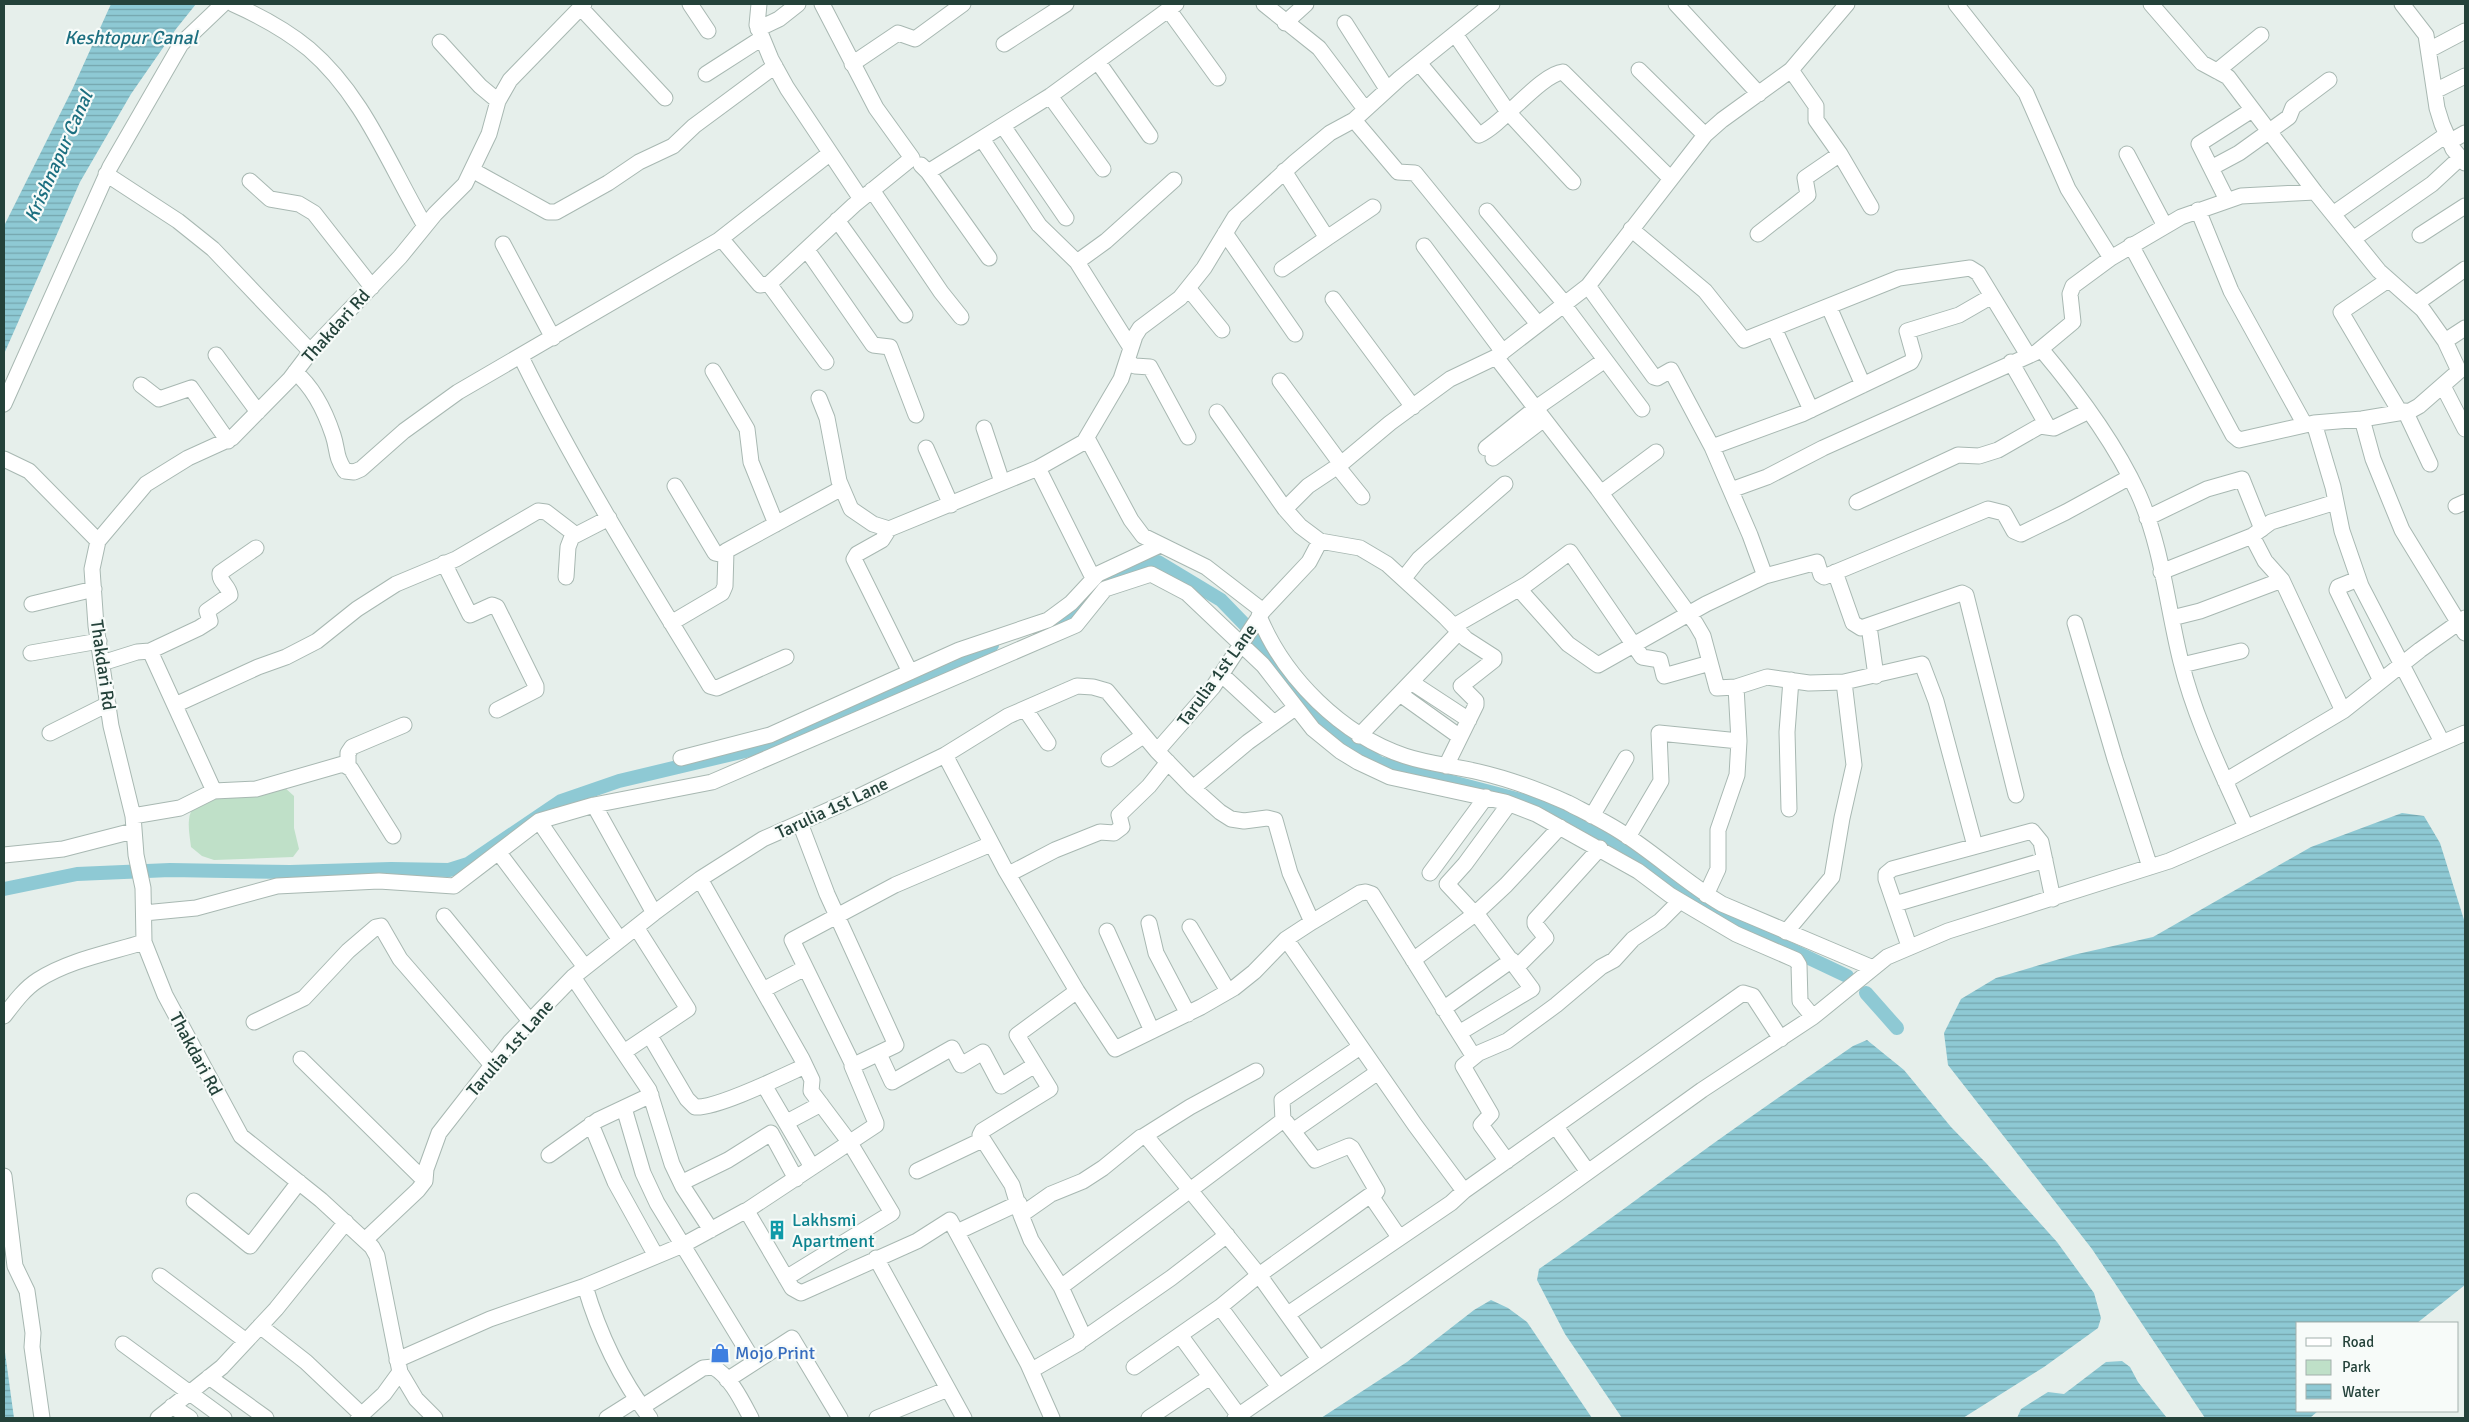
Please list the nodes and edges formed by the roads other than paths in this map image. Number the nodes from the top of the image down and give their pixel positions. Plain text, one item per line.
1 (223, 4) edge
2 (234, 4) edge
3 (690, 4) edge
4 (759, 4) edge
5 (798, 4) edge
6 (822, 4) edge
7 (963, 4) edge
8 (1066, 4) edge
9 (1264, 4) edge
10 (1306, 4) edge
11 (1492, 4) edge
12 (1676, 4) edge
13 (1847, 4) edge
14 (1956, 4) edge
15 (2152, 4) edge
16 (2406, 5) edge
17 (576, 7) edge
18 (1166, 7) edge
19 (1284, 23) junction
20 (1345, 23) dead end
21 (708, 31) dead end
22 (2465, 31) edge
23 (760, 34) junction
24 (1455, 34) junction
25 (2261, 35) dead end
26 (440, 42) dead end
27 (1004, 44) dead end
28 (2429, 50) junction
29 (1098, 62) junction
30 (1419, 63) junction
31 (852, 64) junction
32 (775, 66) junction
33 (1639, 70) dead end
34 (1791, 70) junction
35 (2217, 71) junction
36 (706, 74) dead end
37 (2465, 76) edge
38 (1218, 78) dead end
39 (2329, 80) dead end
40 (1387, 89) junction
41 (2435, 91) junction
42 (1759, 94) junction
43 (1050, 96) junction
44 (665, 98) dead end
45 (498, 102) junction
46 (1365, 109) junction
47 (2252, 110) junction
48 (1508, 112) junction
49 (1354, 120) junction
50 (1003, 126) junction
51 (2268, 131) junction
52 (2465, 133) edge
53 (1705, 134) junction
54 (1150, 136) dead end
55 (982, 139) junction
56 (2448, 139) junction
57 (829, 154) junction
58 (1840, 154) junction
59 (2127, 154) dead end
60 (912, 158) junction
61 (2463, 160) edge
62 (2210, 168) junction
63 (1102, 169) dead end
64 (472, 170) junction
65 (928, 172) junction
66 (1284, 172) junction
67 (106, 174) junction
68 (1670, 178) junction
69 (1174, 180) dead end
70 (250, 181) dead end
71 (1573, 182) dead end
72 (2315, 192) junction
73 (866, 195) junction
74 (2228, 200) junction
75 (2465, 206) edge
76 (1373, 207) dead end
77 (1871, 207) dead end
78 (2198, 210) junction
79 (1487, 212) dead end
80 (2333, 214) junction
81 (1066, 218) dead end
82 (837, 220) junction
83 (425, 226) junction
84 (2165, 226) junction
85 (1631, 229) junction
86 (1225, 233) junction
87 (1758, 234) dead end
88 (2420, 235) dead end
89 (1327, 238) junction
90 (2353, 239) junction
91 (718, 240) junction
92 (503, 244) dead end
93 (1424, 246) dead end
94 (2131, 246) junction
95 (807, 250) junction
96 (989, 258) dead end
97 (2111, 258) junction
98 (1077, 262) junction
99 (1282, 269) dead end
100 (2465, 269) edge
101 (2388, 280) junction
102 (769, 284) junction
103 (1588, 286) junction
104 (372, 287) junction
105 (1188, 288) junction
106 (1992, 296) junction
107 (1333, 299) dead end
108 (2417, 303) junction
109 (1564, 304) junction
110 (1829, 307) junction
111 (905, 315) dead end
112 (961, 317) dead end
113 (1538, 324) junction
114 (1774, 328) junction
115 (2465, 328) edge
116 (1222, 330) dead end
117 (1295, 334) dead end
118 (553, 338) junction
119 (2445, 340) junction
120 (311, 352) junction
121 (2035, 352) junction
122 (1500, 354) junction
123 (216, 355) dead end
124 (1129, 355) junction
125 (520, 357) junction
126 (1605, 360) junction
127 (826, 362) dead end
128 (2011, 362) junction
129 (714, 371) dead end
130 (295, 372) junction
131 (1280, 381) dead end
132 (141, 385) dead end
133 (1863, 385) junction
134 (2443, 386) junction
135 (819, 398) dead end
136 (4, 404) edge
137 (1413, 407) junction
138 (1642, 409) dead end
139 (1811, 410) junction
140 (2089, 411) junction
141 (258, 412) junction
142 (1216, 412) dead end
143 (2402, 412) junction
144 (1540, 413) junction
145 (916, 415) dead end
146 (2362, 419) junction
147 (2309, 424) junction
148 (2048, 427) junction
149 (984, 428) dead end
150 (2465, 429) edge
151 (1188, 437) dead end
152 (1087, 438) junction
153 (228, 441) junction
154 (1712, 447) junction
155 (926, 448) dead end
156 (1656, 452) dead end
157 (1490, 453) dead end
158 (4, 459) edge
159 (2430, 464) dead end
160 (1339, 465) junction
161 (1038, 468) junction
162 (2130, 477) junction
163 (1002, 482) junction
164 (1506, 484) dead end
165 (676, 486) dead end
166 (842, 488) junction
167 (1731, 490) junction
168 (1601, 493) junction
169 (1362, 496) dead end
170 (1857, 502) dead end
171 (2336, 502) junction
172 (951, 505) junction
173 (1285, 509) junction
174 (609, 518) junction
175 (2147, 518) junction
176 (776, 524) junction
177 (889, 529) junction
178 (2257, 532) junction
179 (573, 534) junction
180 (98, 541) junction
181 (1320, 541) junction
182 (1160, 545) junction
183 (256, 548) dead end
184 (724, 555) junction
185 (444, 564) junction
186 (1836, 572) junction
187 (2161, 572) junction
188 (1765, 576) junction
189 (566, 577) dead end
190 (1093, 578) junction
191 (1404, 578) junction
192 (2358, 579) junction
193 (2282, 580) junction
194 (94, 589) junction
195 (1519, 589) junction
196 (32, 604) dead end
197 (1690, 614) junction
198 (1260, 615) junction
199 (2172, 618) junction
200 (671, 623) junction
201 (2075, 623) dead end
202 (2463, 624) edge
203 (1869, 626) junction
204 (1457, 629) junction
205 (99, 641) junction
206 (1244, 641) junction
207 (1633, 644) junction
208 (150, 651) junction
209 (2240, 651) dead end
210 (31, 653) dead end
211 (786, 657) dead end
212 (1710, 663) junction
213 (102, 664) junction
214 (2401, 664) junction
215 (2182, 665) junction
216 (910, 672) junction
217 (1221, 674) junction
218 (1876, 676) junction
219 (1791, 680) junction
220 (2381, 681) junction
221 (1411, 682) junction
222 (1844, 682) junction
223 (1736, 687) junction
224 (1400, 694) junction
225 (108, 704) junction
226 (175, 706) junction
227 (1295, 708) junction
228 (1025, 709) junction
229 (497, 710) dead end
230 (2343, 711) junction
231 (1469, 720) junction
232 (1274, 724) junction
233 (404, 725) dead end
234 (50, 733) dead end
235 (2465, 733) edge
236 (1143, 736) junction
237 (1360, 736) junction
238 (1460, 737) junction
239 (1738, 741) junction
240 (2442, 742) junction
241 (1048, 743) dead end
242 (946, 754) junction
243 (1163, 756) junction
244 (681, 758) dead end
245 (1626, 758) dead end
246 (1109, 759) dead end
247 (348, 765) junction
248 (1446, 766) junction
249 (2225, 781) junction
250 (1193, 788) junction
251 (214, 791) junction
252 (2016, 795) dead end
253 (1486, 797) junction
254 (1509, 804) junction
255 (594, 806) junction
256 (1789, 809) dead end
257 (1592, 816) junction
258 (539, 821) junction
259 (800, 823) junction
260 (133, 824) junction
261 (1560, 827) junction
262 (2246, 827) junction
263 (394, 836) dead end
264 (1628, 837) junction
265 (991, 844) junction
266 (1975, 846) junction
267 (1600, 848) junction
268 (499, 853) junction
269 (4, 855) edge
270 (2045, 860) junction
271 (2150, 867) junction
272 (1430, 873) dead end
273 (1009, 874) junction
274 (700, 880) junction
275 (1706, 895) junction
276 (2053, 899) junction
277 (1680, 901) junction
278 (1895, 904) junction
279 (654, 913) junction
280 (144, 914) junction
281 (1475, 915) junction
282 (444, 916) dead end
283 (838, 916) junction
284 (1312, 922) junction
285 (1149, 923) dead end
286 (636, 927) junction
287 (1190, 927) dead end
288 (1107, 931) dead end
289 (1786, 932) junction
290 (1286, 939) junction
291 (620, 940) junction
292 (144, 942) junction
293 (1909, 946) junction
294 (1413, 960) junction
295 (1515, 963) junction
296 (585, 967) junction
297 (805, 968) junction
298 (1873, 968) junction
299 (573, 977) junction
300 (763, 990) junction
301 (1228, 991) junction
302 (1077, 992) junction
303 (1443, 1009) junction
304 (1188, 1014) junction
305 (4, 1016) edge
306 (1813, 1017) junction
307 (530, 1021) junction
308 (254, 1022) dead end
309 (1152, 1031) junction
310 (1459, 1033) junction
311 (650, 1036) junction
312 (1781, 1039) junction
313 (1360, 1047) junction
314 (624, 1052) junction
315 (879, 1054) junction
316 (1474, 1057) junction
317 (301, 1059) dead end
318 (1035, 1064) junction
319 (492, 1065) junction
320 (666, 1065) junction
321 (853, 1065) junction
322 (805, 1066) junction
323 (1256, 1071) dead end
324 (1378, 1072) junction
325 (642, 1079) junction
326 (764, 1085) junction
327 (651, 1095) junction
328 (821, 1104) junction
329 (624, 1108) junction
330 (787, 1122) junction
331 (591, 1124) junction
332 (1288, 1126) junction
333 (1559, 1131) dead end
334 (1144, 1136) junction
335 (982, 1140) junction
336 (850, 1143) junction
337 (549, 1155) dead end
338 (1506, 1160) junction
339 (812, 1167) junction
340 (918, 1171) dead end
341 (1588, 1172) junction
342 (4, 1176) edge
343 (796, 1179) junction
344 (425, 1181) junction
345 (299, 1182) junction
346 (682, 1183) junction
347 (1191, 1190) junction
348 (1464, 1191) junction
349 (1372, 1198) junction
350 (194, 1201) dead end
351 (1019, 1209) junction
352 (746, 1211) junction
353 (346, 1222) junction
354 (711, 1230) junction
355 (957, 1232) junction
356 (1227, 1235) junction
357 (1399, 1237) junction
358 (366, 1239) junction
359 (683, 1245) junction
360 (656, 1256) junction
361 (876, 1258) junction
362 (1259, 1275) junction
363 (160, 1276) dead end
364 (786, 1278) junction
365 (585, 1286) junction
366 (1061, 1287) junction
367 (1220, 1307) junction
368 (1288, 1314) junction
369 (260, 1326) junction
370 (1180, 1335) junction
371 (1082, 1340) junction
372 (246, 1341) junction
373 (123, 1344) dead end
374 (1319, 1359) junction
375 (754, 1362) junction
376 (399, 1366) junction
377 (1134, 1367) dead end
378 (1032, 1370) junction
379 (209, 1376) junction
380 (1210, 1377) junction
381 (727, 1380) junction
382 (1279, 1387) junction
383 (948, 1389) junction
384 (189, 1392) junction
385 (172, 1406) junction
386 (643, 1408) edge
387 (360, 1416) edge
388 (1237, 1417) edge
389 (42, 1418) edge
390 (158, 1418) edge
391 (190, 1418) edge
392 (224, 1418) edge
393 (266, 1418) edge
394 (435, 1418) edge
395 (607, 1418) edge
396 (751, 1418) edge
397 (840, 1418) edge
398 (878, 1418) edge
399 (964, 1418) edge
400 (1052, 1418) edge
401 (1149, 1418) edge

1 - 67 street
2 - 83 street
3 - 21 street
4 - 23 street
5 - 23 street
6 - 31 street
7 - 31 street
8 - 27 street
9 - 19 street
10 - 19 street
11 - 24 street
12 - 42 street
13 - 34 street
14 - 97 street
15 - 35 street
16 - 28 street
17 - 44 street
17 - 45 street, Thakdari Rd
18 - 29 street
18 - 38 street
19 - 46 street
20 - 40 street
22 - 28 street
23 - 32 street
23 - 36 street
24 - 30 street
24 - 48 street
25 - 35 street
26 - 45 street
28 - 41 street
29 - 43 street
29 - 54 street
30 - 40 street
30 - 48 street
31 - 60 street
32 - 57 street
32 - 64 street
33 - 53 street
34 - 42 street
34 - 58 street
35 - 47 street
37 - 41 street
39 - 51 street
40 - 46 street
41 - 56 street
42 - 53 street
43 - 50 street
43 - 63 street
45 - 64 street, Thakdari Rd
46 - 49 street
47 - 51 street
47 - 62 street
48 - 68 street
48 - 71 street
49 - 66 street
49 - 113 street
50 - 55 street
50 - 81 street
51 - 62 street
51 - 72 street
52 - 56 street
53 - 68 street
55 - 65 street
55 - 98 street
56 - 61 street
56 - 80 street
57 - 73 street
57 - 91 street
58 - 77 street
58 - 87 street
59 - 84 street
60 - 65 street
60 - 73 street
61 - 90 street
62 - 74 street
64 - 83 street, Thakdari Rd
65 - 96 street
66 - 86 street
66 - 89 street
67 - 120 street
67 - 136 street
68 - 85 street
69 - 98 street
70 - 104 street
72 - 74 street
72 - 80 street
73 - 82 street
73 - 112 street
74 - 78 street
75 - 88 street
76 - 89 street
78 - 84 street
78 - 147 street
79 - 109 street
80 - 90 street
82 - 95 street
82 - 111 street
83 - 104 street, Thakdari Rd
84 - 94 street
85 - 103 street
85 - 114 street
86 - 105 street
86 - 117 street
89 - 99 street
90 - 101 street
91 - 102 street
91 - 118 street
92 - 118 street
93 - 122 street
94 - 97 street
94 - 147 street
95 - 102 street
95 - 145 street
97 - 121 street
98 - 124 street
100 - 108 street
101 - 108 street
101 - 143 street
102 - 127 street
103 - 109 street
103 - 154 street
104 - 120 street, Thakdari Rd
105 - 116 street
105 - 124 street
106 - 110 street
106 - 121 street
106 - 133 street
107 - 137 street
108 - 119 street
109 - 113 street
109 - 126 street
110 - 114 street
110 - 133 street
113 - 122 street
114 - 139 street
115 - 119 street
118 - 125 street
119 - 134 street
120 - 130 street, Thakdari Rd
121 - 128 street
121 - 140 street
122 - 137 street
122 - 144 street
123 - 141 street
124 - 151 street
124 - 152 street
125 - 130 street
125 - 174 street
126 - 138 street
126 - 144 street
128 - 148 street
128 - 167 street
129 - 176 street
130 - 141 street, Thakdari Rd
131 - 160 street
132 - 153 street
133 - 139 street
134 - 143 street
134 - 150 street
135 - 166 street
137 - 160 street
139 - 154 street
140 - 148 street
140 - 162 street
141 - 153 street, Thakdari Rd
142 - 173 street
143 - 146 street
143 - 159 street
144 - 157 street
144 - 168 street
146 - 147 street
146 - 202 street
147 - 171 street
148 - 170 street
149 - 163 street
152 - 161 street
152 - 182 street
153 - 180 street, Thakdari Rd
154 - 167 street
155 - 172 street
156 - 168 street
158 - 180 street
160 - 169 street
160 - 173 street
161 - 163 street
161 - 190 street
162 - 175 street
162 - 186 street
163 - 172 street
164 - 191 street
165 - 184 street
166 - 176 street
166 - 177 street
167 - 188 street
168 - 197 street
171 - 178 street
171 - 192 street
172 - 177 street
173 - 181 street
174 - 179 street
174 - 200 street
175 - 178 street
175 - 187 street
176 - 184 street
177 - 216 street
178 - 187 street
178 - 193 street
179 - 185 street
179 - 189 street
180 - 194 street, Thakdari Rd
181 - 191 street
181 - 198 street, Tarulia 1st Lane
182 - 190 street
182 - 198 street
183 - 208 street
184 - 200 street
185 - 226 street
185 - 229 street
186 - 188 street
186 - 203 street
187 - 199 street
188 - 197 street
190 - 216 street
191 - 204 street
192 - 214 street
192 - 220 street
193 - 199 street
193 - 230 street
194 - 196 street
194 - 205 street, Thakdari Rd
195 - 204 street
195 - 207 street
195 - 207 street
197 - 207 street
197 - 212 street
198 - 206 street, Tarulia 1st Lane
198 - 237 street
199 - 215 street
200 - 211 street
201 - 271 street
202 - 214 street
203 - 218 street
203 - 252 street
204 - 221 street
204 - 231 street
205 - 210 street
205 - 213 street, Thakdari Rd
206 - 217 street, Tarulia 1st Lane
206 - 227 street
206 - 255 street
207 - 212 street
208 - 213 street
208 - 226 street
209 - 215 street
212 - 223 street
213 - 225 street, Thakdari Rd
214 - 220 street
214 - 240 street
215 - 249 street
216 - 244 street
217 - 232 street
217 - 243 street, Tarulia 1st Lane
218 - 222 street
218 - 266 street
219 - 222 street
219 - 223 street
219 - 256 street
220 - 230 street
221 - 224 street
221 - 231 street
222 - 289 street
223 - 239 street
224 - 237 street
224 - 238 street
225 - 234 street
225 - 260 street, Thakdari Rd
226 - 251 street
227 - 232 street
227 - 253 street
228 - 236 street, Tarulia 1st Lane
228 - 241 street
228 - 242 street, Tarulia 1st Lane
230 - 249 street
231 - 238 street
232 - 250 street
233 - 247 street
235 - 240 street
236 - 243 street, Tarulia 1st Lane
236 - 246 street
237 - 248 street
238 - 248 street
239 - 264 street
239 - 275 street
240 - 262 street
242 - 259 street, Tarulia 1st Lane
242 - 265 street
243 - 250 street
243 - 273 street
245 - 257 street
247 - 251 street
247 - 263 street
248 - 257 street
249 - 262 street
250 - 284 street
251 - 260 street
253 - 254 street
253 - 272 street
254 - 261 street
254 - 281 street
255 - 258 street
255 - 279 street
257 - 264 street
258 - 268 street
258 - 291 street
259 - 274 street, Tarulia 1st Lane
259 - 283 street
260 - 269 street
260 - 280 street, Thakdari Rd
261 - 267 street
261 - 281 street
262 - 271 street
264 - 275 street
265 - 273 street
265 - 283 street
266 - 270 street
266 - 278 street
267 - 277 street
267 - 295 street
268 - 280 street
268 - 296 street
270 - 276 street
270 - 278 street
271 - 276 street
273 - 302 street
274 - 279 street, Tarulia 1st Lane
274 - 300 street
275 - 289 street
276 - 293 street
277 - 306 street
277 - 316 street
278 - 293 street
279 - 286 street, Tarulia 1st Lane
280 - 292 street, Thakdari Rd
281 - 294 street
281 - 295 street
282 - 307 street
283 - 297 street
283 - 315 street
284 - 290 street
284 - 294 street
285 - 304 street
286 - 291 street, Tarulia 1st Lane
286 - 311 street
287 - 301 street
288 - 309 street
289 - 298 street
290 - 301 street
290 - 313 street
291 - 296 street, Tarulia 1st Lane
292 - 305 street
292 - 345 street, Thakdari Rd
293 - 298 street
294 - 303 street
295 - 303 street
295 - 310 street
296 - 299 street, Tarulia 1st Lane
297 - 300 street
297 - 321 street
298 - 306 street
299 - 307 street, Tarulia 1st Lane
299 - 314 street
300 - 322 street
301 - 304 street
302 - 309 street
302 - 318 street
303 - 310 street
304 - 309 street
306 - 312 street
307 - 319 street, Tarulia 1st Lane
308 - 319 street
310 - 316 street
311 - 314 street
311 - 320 street
312 - 338 street
312 - 341 street
313 - 324 street
313 - 332 street
314 - 325 street
315 - 318 street
315 - 321 street
316 - 338 street
317 - 344 street
318 - 335 street
319 - 344 street, Tarulia 1st Lane
320 - 325 street
320 - 326 street
321 - 336 street
322 - 326 street
322 - 328 street
323 - 334 street
324 - 332 street
324 - 348 street
325 - 327 street
326 - 330 street
327 - 329 street
327 - 346 street
328 - 330 street
328 - 336 street
329 - 331 street
329 - 359 street
330 - 339 street
331 - 337 street
331 - 360 street
332 - 347 street
332 - 349 street
333 - 341 street
334 - 347 street
334 - 351 street
335 - 340 street
335 - 351 street
336 - 339 street
336 - 364 street
338 - 348 street
339 - 343 street
341 - 374 street
342 - 389 street
343 - 346 street
343 - 352 street
344 - 358 street
345 - 350 street
345 - 353 street, Thakdari Rd
346 - 354 street
347 - 356 street
347 - 366 street
348 - 357 street
349 - 357 street
349 - 362 street
351 - 355 street
351 - 366 street
352 - 354 street
352 - 364 street
353 - 358 street, Thakdari Rd
353 - 369 street
354 - 359 street
355 - 361 street
355 - 378 street
356 - 362 street
356 - 371 street
357 - 368 street
358 - 376 street, Thakdari Rd
359 - 360 street
359 - 375 street
360 - 365 street
361 - 364 street
361 - 383 street
362 - 367 street
362 - 368 street
363 - 372 street
365 - 376 street
365 - 386 street
366 - 371 street
367 - 370 street
367 - 382 street
368 - 374 street
369 - 372 street
369 - 387 street
370 - 377 street
370 - 380 street
371 - 378 street
372 - 379 street
373 - 384 street
374 - 382 street
375 - 381 street
375 - 397 street
376 - 387 street
376 - 394 street, Thakdari Rd
378 - 400 street
379 - 384 street
379 - 393 street
380 - 388 street
380 - 401 street
381 - 386 street
381 - 396 street
382 - 388 street
383 - 398 street
383 - 399 street
384 - 385 street
384 - 392 street
385 - 390 street
385 - 391 street
386 - 395 street

